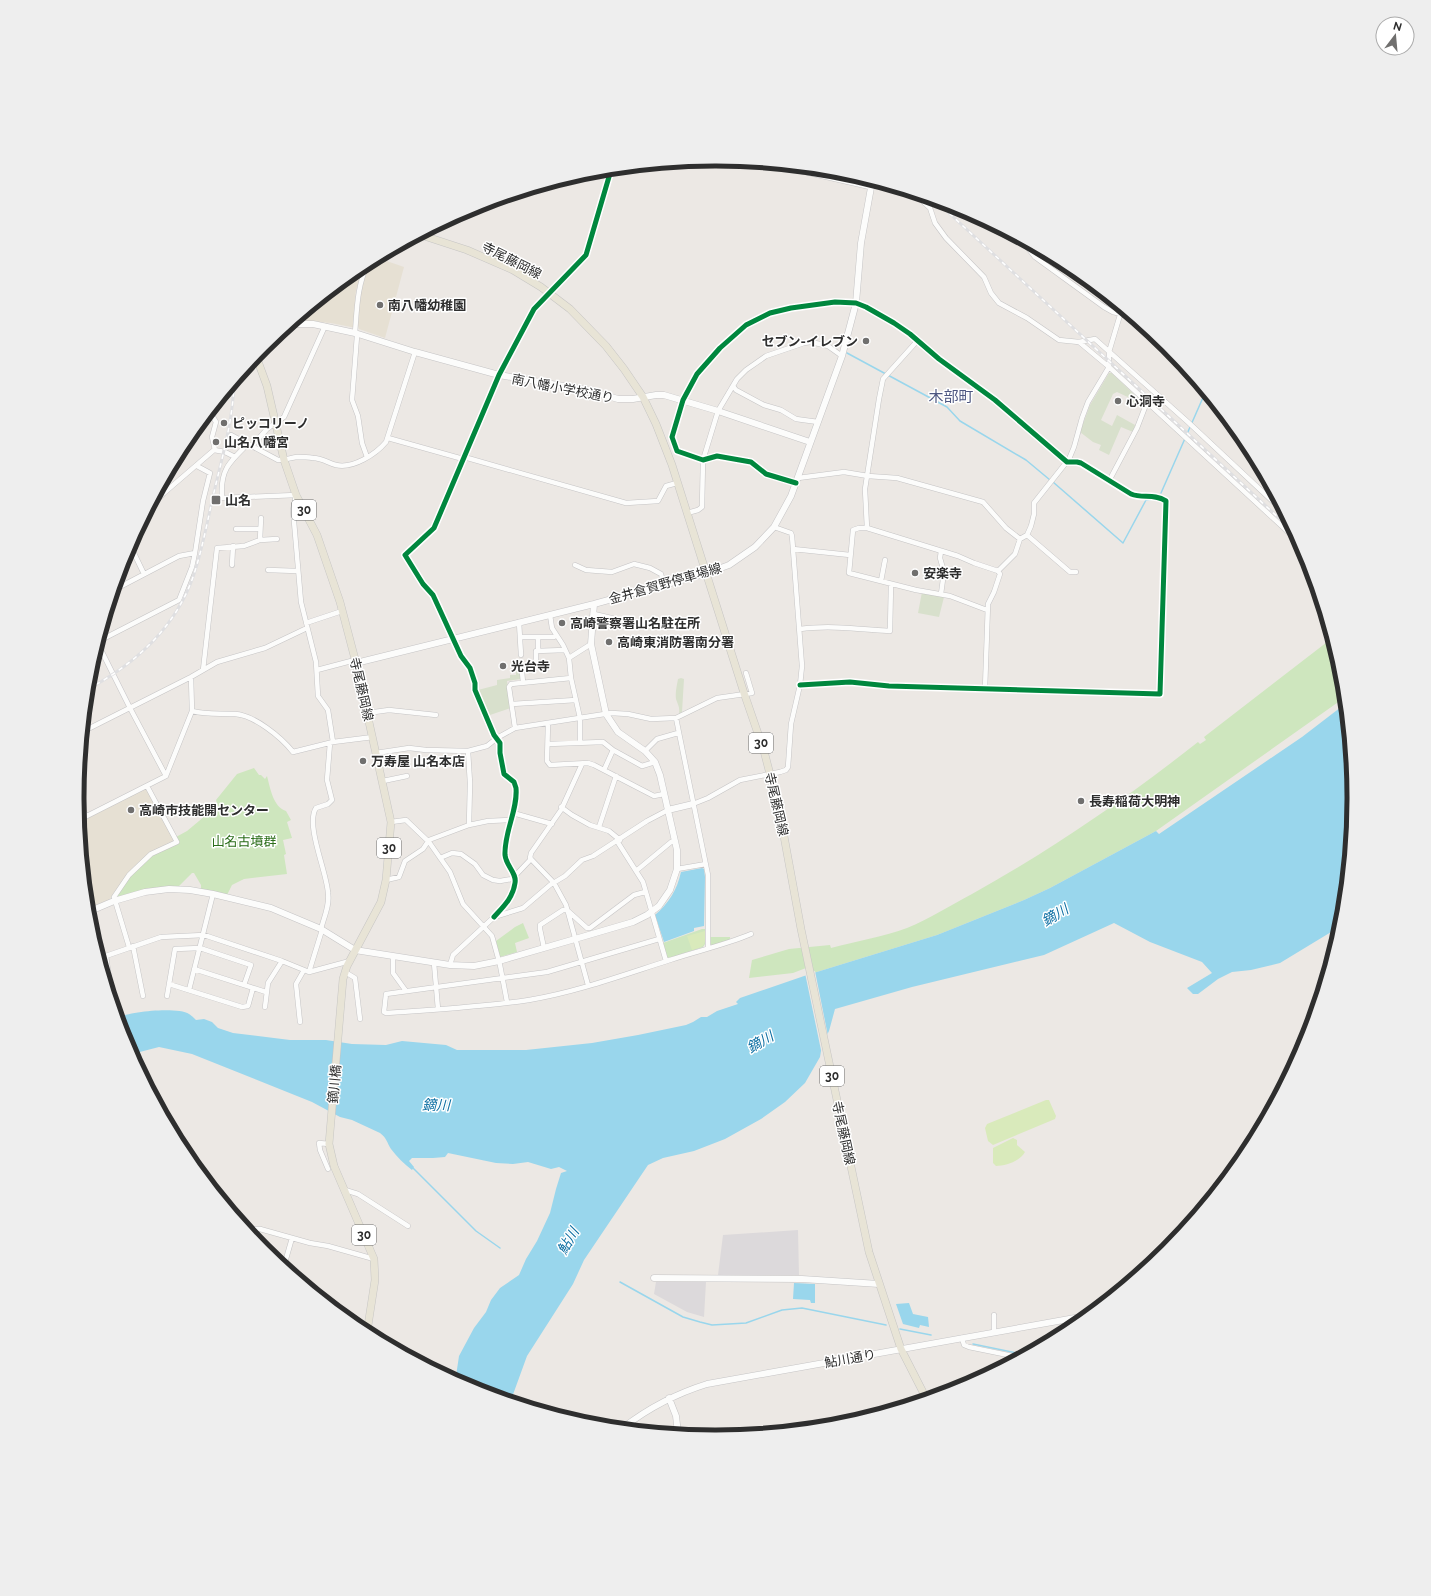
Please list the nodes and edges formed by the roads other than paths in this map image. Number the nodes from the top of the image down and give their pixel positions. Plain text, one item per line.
1 (609, 176) edge
2 (871, 186) edge
3 (924, 202) edge
4 (427, 237) edge
5 (1030, 250) edge
6 (364, 274) edge
7 (549, 294) junction
8 (856, 304) junction
9 (1120, 314) joint
10 (298, 324) edge
11 (325, 326) junction
12 (355, 332) junction
13 (918, 340) junction
14 (1079, 342) junction
15 (415, 352) junction
16 (1109, 352) junction
17 (842, 356) junction
18 (258, 363) edge
19 (1109, 367) junction
20 (499, 375) junction
21 (733, 386) junction
22 (643, 397) junction
23 (683, 400) junction
24 (1147, 402) junction
25 (718, 411) junction
26 (212, 416) edge
27 (818, 422) junction
28 (276, 423) junction
29 (232, 435) dead end
30 (388, 438) junction
31 (810, 442) junction
32 (250, 445) junction
33 (215, 450) junction
34 (235, 457) junction
35 (367, 457) junction
36 (464, 458) junction
37 (284, 460) junction
38 (703, 460) junction
39 (1067, 462) junction
40 (197, 466) junction
41 (868, 476) junction
42 (797, 480) junction
43 (1109, 481) junction
44 (677, 483) junction
45 (162, 495) edge
46 (296, 495) junction
47 (1272, 501) edge
48 (687, 513) junction
49 (261, 518) dead end
50 (774, 526) junction
51 (867, 528) junction
52 (236, 529) dead end
53 (260, 529) junction
54 (1288, 532) edge
55 (1026, 535) junction
56 (277, 539) dead end
57 (1020, 539) junction
58 (260, 540) junction
59 (233, 546) junction
60 (793, 549) junction
61 (941, 551) junction
62 (134, 552) edge
63 (195, 553) junction
64 (850, 555) junction
65 (885, 560) dead end
66 (232, 565) dead end
67 (575, 565) dead end
68 (268, 570) dead end
69 (297, 571) junction
70 (998, 571) junction
71 (1076, 572) dead end
72 (707, 573) junction
73 (144, 574) junction
74 (881, 581) junction
75 (891, 584) junction
76 (664, 585) junction
77 (121, 586) edge
78 (940, 594) junction
79 (594, 604) junction
80 (987, 610) junction
81 (342, 611) junction
82 (594, 614) junction
83 (550, 615) junction
84 (519, 622) junction
85 (641, 625) dead end
86 (306, 626) junction
87 (800, 629) junction
88 (556, 635) junction
89 (520, 637) junction
90 (538, 637) junction
91 (105, 639) edge
92 (453, 640) junction
93 (591, 644) junction
94 (102, 649) edge
95 (565, 650) junction
96 (538, 651) junction
97 (521, 655) dead end
98 (569, 658) junction
99 (356, 662) junction
100 (202, 670) junction
101 (317, 670) junction
102 (746, 673) dead end
103 (191, 677) junction
104 (571, 678) junction
105 (523, 683) junction
106 (800, 685) junction
107 (985, 689) junction
108 (744, 693) junction
109 (576, 700) junction
110 (512, 704) junction
111 (130, 708) junction
112 (192, 711) junction
113 (367, 713) junction
114 (606, 714) junction
115 (436, 715) dead end
116 (580, 718) junction
117 (676, 718) junction
118 (548, 723) junction
119 (515, 728) junction
120 (88, 729) edge
121 (678, 733) junction
122 (373, 737) junction
123 (497, 738) junction
124 (331, 742) junction
125 (580, 743) junction
126 (548, 744) junction
127 (613, 750) junction
128 (468, 751) junction
129 (646, 751) junction
130 (376, 753) junction
131 (655, 762) junction
132 (582, 764) junction
133 (604, 770) junction
134 (770, 774) junction
135 (166, 776) junction
136 (407, 776) dead end
137 (616, 776) junction
138 (383, 781) junction
139 (147, 786) junction
140 (664, 794) junction
141 (692, 804) junction
142 (561, 807) junction
143 (668, 810) junction
144 (84, 813) edge
145 (513, 813) junction
146 (86, 816) joint
147 (511, 820) junction
148 (391, 822) junction
149 (552, 824) junction
150 (469, 825) junction
151 (599, 827) junction
152 (618, 840) junction
153 (675, 840) junction
154 (429, 842) junction
155 (440, 858) junction
156 (532, 859) junction
157 (706, 864) junction
158 (677, 869) junction
159 (636, 871) junction
160 (515, 876) junction
161 (386, 880) junction
162 (554, 883) junction
163 (645, 892) junction
164 (213, 894) junction
165 (114, 901) junction
166 (94, 909) edge
167 (567, 910) junction
168 (652, 912) junction
169 (494, 917) junction
170 (483, 926) junction
171 (322, 930) junction
172 (751, 934) dead end
173 (204, 935) junction
174 (575, 939) junction
175 (659, 939) junction
176 (131, 947) junction
177 (200, 948) junction
178 (544, 948) junction
179 (708, 948) junction
180 (355, 950) junction
181 (106, 956) joint
182 (393, 956) junction
183 (282, 961) junction
184 (350, 961) junction
185 (499, 961) junction
186 (666, 961) junction
187 (582, 962) junction
188 (434, 963) junction
189 (107, 966) edge
190 (450, 966) junction
191 (194, 969) junction
192 (306, 971) junction
193 (345, 972) junction
194 (503, 978) junction
195 (170, 984) junction
196 (244, 985) junction
197 (588, 985) junction
198 (254, 988) junction
199 (437, 988) junction
200 (189, 990) junction
201 (406, 991) junction
202 (266, 992) junction
203 (143, 996) dead end
204 (167, 996) dead end
205 (507, 1002) junction
206 (265, 1007) dead end
207 (438, 1010) junction
208 (360, 1019) dead end
209 (300, 1022) dead end
210 (338, 1027) joint
211 (329, 1143) junction
212 (328, 1169) dead end
213 (344, 1190) junction
214 (408, 1226) dead end
215 (255, 1229) edge
216 (292, 1238) junction
217 (374, 1259) junction
218 (286, 1260) edge
219 (654, 1278) dead end
220 (879, 1284) junction
221 (994, 1315) dead end
222 (1073, 1318) edge
223 (368, 1325) edge
224 (994, 1332) junction
225 (962, 1338) junction
226 (901, 1349) junction
227 (1011, 1356) edge
228 (924, 1394) edge
229 (669, 1398) junction
230 (630, 1423) edge
231 (677, 1428) edge

1 - 7 street
2 - 8 street, 金井倉賀野停車場線
3 - 14 street
4 - 7 main road, 寺尾藤岡線 / 30
5 - 9 street
6 - 12 street
7 - 20 street
7 - 22 main road, 寺尾藤岡線 / 30
8 - 13 street
8 - 17 street, 金井倉賀野停車場線
8 - 23 street
9 - 16 street
10 - 11 street, 南八幡小学校通り
11 - 12 street, 南八幡小学校通り
11 - 28 street
12 - 15 street, 南八幡小学校通り
12 - 35 street
13 - 39 street
13 - 41 street
14 - 16 street
14 - 19 street
15 - 20 street, 南八幡小学校通り
15 - 30 street
16 - 19 street
16 - 47 street
17 - 21 street
17 - 27 street, 金井倉賀野停車場線
18 - 28 main road, 寺尾藤岡線 / 30
19 - 24 street
19 - 39 street
20 - 22 street, 南八幡小学校通り
20 - 36 street
21 - 25 street
21 - 27 street
22 - 23 street, 南八幡小学校通り
22 - 44 main road, 寺尾藤岡線 / 30
23 - 25 street, 南八幡小学校通り
23 - 38 street
24 - 43 street
24 - 54 street
25 - 31 street, 南八幡小学校通り
25 - 38 street
26 - 33 street
27 - 31 street, 金井倉賀野停車場線
28 - 32 street
28 - 37 main road, 寺尾藤岡線 / 30
29 - 32 street
30 - 35 street
30 - 36 street
31 - 42 street, 金井倉賀野停車場線
32 - 34 street
32 - 37 street
33 - 34 street
33 - 40 street
34 - 46 street
35 - 37 street
36 - 44 street
36 - 92 street
37 - 46 main road, 寺尾藤岡線 / 30
38 - 42 street
38 - 48 street
39 - 43 street
39 - 55 street
40 - 45 street
40 - 63 street
41 - 42 street
41 - 51 street
41 - 57 street
42 - 50 street, 金井倉賀野停車場線
43 - 107 street
44 - 48 main road, 寺尾藤岡線 / 30
46 - 69 street
46 - 81 main road, 寺尾藤岡線 / 30
48 - 72 main road, 寺尾藤岡線 / 30
49 - 53 street
50 - 60 street
50 - 72 street, 金井倉賀野停車場線
51 - 61 street
51 - 64 street
52 - 53 street
53 - 58 street
55 - 57 street
55 - 71 street
56 - 58 street
57 - 70 street
58 - 59 street
59 - 66 street
59 - 100 street
60 - 64 street
60 - 87 street
61 - 70 street
61 - 78 street
62 - 73 street
63 - 73 street
63 - 91 street
64 - 74 street
65 - 74 street
67 - 76 street
68 - 69 street
69 - 86 street
70 - 80 street
72 - 76 street, 金井倉賀野停車場線
72 - 108 main road, 寺尾藤岡線 / 30
73 - 77 street
74 - 75 street
75 - 78 street
75 - 87 street
76 - 79 street, 金井倉賀野停車場線
78 - 80 street
79 - 82 street
79 - 83 street, 金井倉賀野停車場線
80 - 107 street
81 - 86 street
81 - 99 main road, 寺尾藤岡線 / 30
82 - 85 street
82 - 93 street
83 - 84 street, 金井倉賀野停車場線
83 - 88 street
84 - 89 street
84 - 92 street, 金井倉賀野停車場線
86 - 100 street
86 - 101 street
87 - 106 street
88 - 90 street
88 - 95 street
89 - 90 street
89 - 97 street
90 - 96 street
92 - 99 street, 金井倉賀野停車場線
92 - 123 street
93 - 98 street
93 - 114 street
94 - 111 street
95 - 96 street
95 - 98 street
96 - 105 street
98 - 104 street
99 - 101 street
99 - 113 main road, 寺尾藤岡線 / 30
100 - 103 street
101 - 124 street
102 - 108 street
103 - 111 street
103 - 112 street
104 - 105 street
104 - 109 street
105 - 110 street
106 - 107 street
106 - 134 street
108 - 117 street
108 - 134 main road, 寺尾藤岡線 / 30
109 - 110 street
109 - 116 street
110 - 119 street
111 - 120 street
111 - 135 street
112 - 124 street
112 - 135 street
113 - 115 street
113 - 122 main road, 寺尾藤岡線 / 30
114 - 116 street
114 - 117 street
114 - 129 street
116 - 118 street
116 - 125 street
117 - 121 street
118 - 119 street
118 - 126 street
119 - 123 street
121 - 129 street
121 - 141 street
122 - 124 street
122 - 130 main road, 寺尾藤岡線 / 30
123 - 128 street
123 - 145 street
124 - 171 street
125 - 126 street
125 - 127 street
126 - 132 street
127 - 131 street
127 - 133 street
128 - 130 street
128 - 150 street
129 - 131 street
130 - 138 main road, 寺尾藤岡線 / 30
131 - 140 street
132 - 133 street
132 - 142 street
133 - 137 street
134 - 141 street
134 - 220 main road, 寺尾藤岡線 / 30
135 - 139 street
136 - 138 street
137 - 140 street
137 - 151 street
138 - 148 main road, 寺尾藤岡線 / 30
139 - 146 street
139 - 165 street
140 - 143 street
141 - 143 street
141 - 157 street
142 - 149 street
142 - 151 street
143 - 152 street
143 - 153 street
144 - 146 street
145 - 147 street
145 - 149 street
147 - 150 street
147 - 160 street
148 - 154 street
148 - 161 main road, 寺尾藤岡線 / 30
149 - 156 street
150 - 154 street
151 - 152 street
152 - 159 street
152 - 162 street
153 - 158 street
153 - 159 street
154 - 155 street
154 - 161 street
155 - 160 street
155 - 170 street
156 - 160 street
156 - 162 street
157 - 158 street
157 - 179 street
158 - 168 street
159 - 163 street
160 - 169 street
161 - 180 main road, 寺尾藤岡線 / 30
162 - 167 street
162 - 169 street
163 - 167 street
163 - 168 street
164 - 165 street
164 - 171 street
164 - 173 street
165 - 166 street
165 - 176 street
167 - 174 street
167 - 178 street
168 - 174 street
168 - 175 street
169 - 170 street
170 - 185 street
170 - 190 street
171 - 180 street
171 - 192 street
172 - 179 street
173 - 176 street
173 - 177 street
173 - 183 street
174 - 178 street
174 - 187 street
175 - 186 street
175 - 187 street
176 - 181 street
176 - 203 street
177 - 191 street
177 - 195 street
177 - 196 street
178 - 185 street
179 - 186 street
180 - 182 street
180 - 184 main road, 寺尾藤岡線 / 30
181 - 189 street
182 - 188 street
182 - 201 street
183 - 192 street
183 - 202 street
184 - 192 street
184 - 193 main road, 寺尾藤岡線 / 30
185 - 190 street
185 - 194 street
186 - 197 street
187 - 194 street
187 - 197 street
188 - 190 street
188 - 199 street
191 - 196 street
191 - 200 street
192 - 209 street
193 - 208 street
193 - 210 main road, 寺尾藤岡線 / 30
194 - 199 street
194 - 205 street
195 - 200 street
195 - 204 street
196 - 198 street
197 - 205 street
198 - 200 street
198 - 202 street
199 - 201 street
199 - 207 street
201 - 207 street
202 - 206 street
205 - 207 street
210 - 211 main road, 鏑川橋 / 30
211 - 212 street
211 - 213 main road, 30
213 - 214 street
213 - 217 main road, 30
215 - 216 street
216 - 217 street
216 - 218 street
217 - 223 main road, 30
219 - 220 street
220 - 226 main road, 寺尾藤岡線 / 30
221 - 224 street
222 - 224 street, 鮎川通り
224 - 225 street, 鮎川通り
225 - 226 street, 鮎川通り
225 - 227 street
226 - 228 main road, 寺尾藤岡線
226 - 229 street, 鮎川通り
229 - 230 street, 鮎川通り
229 - 231 street

